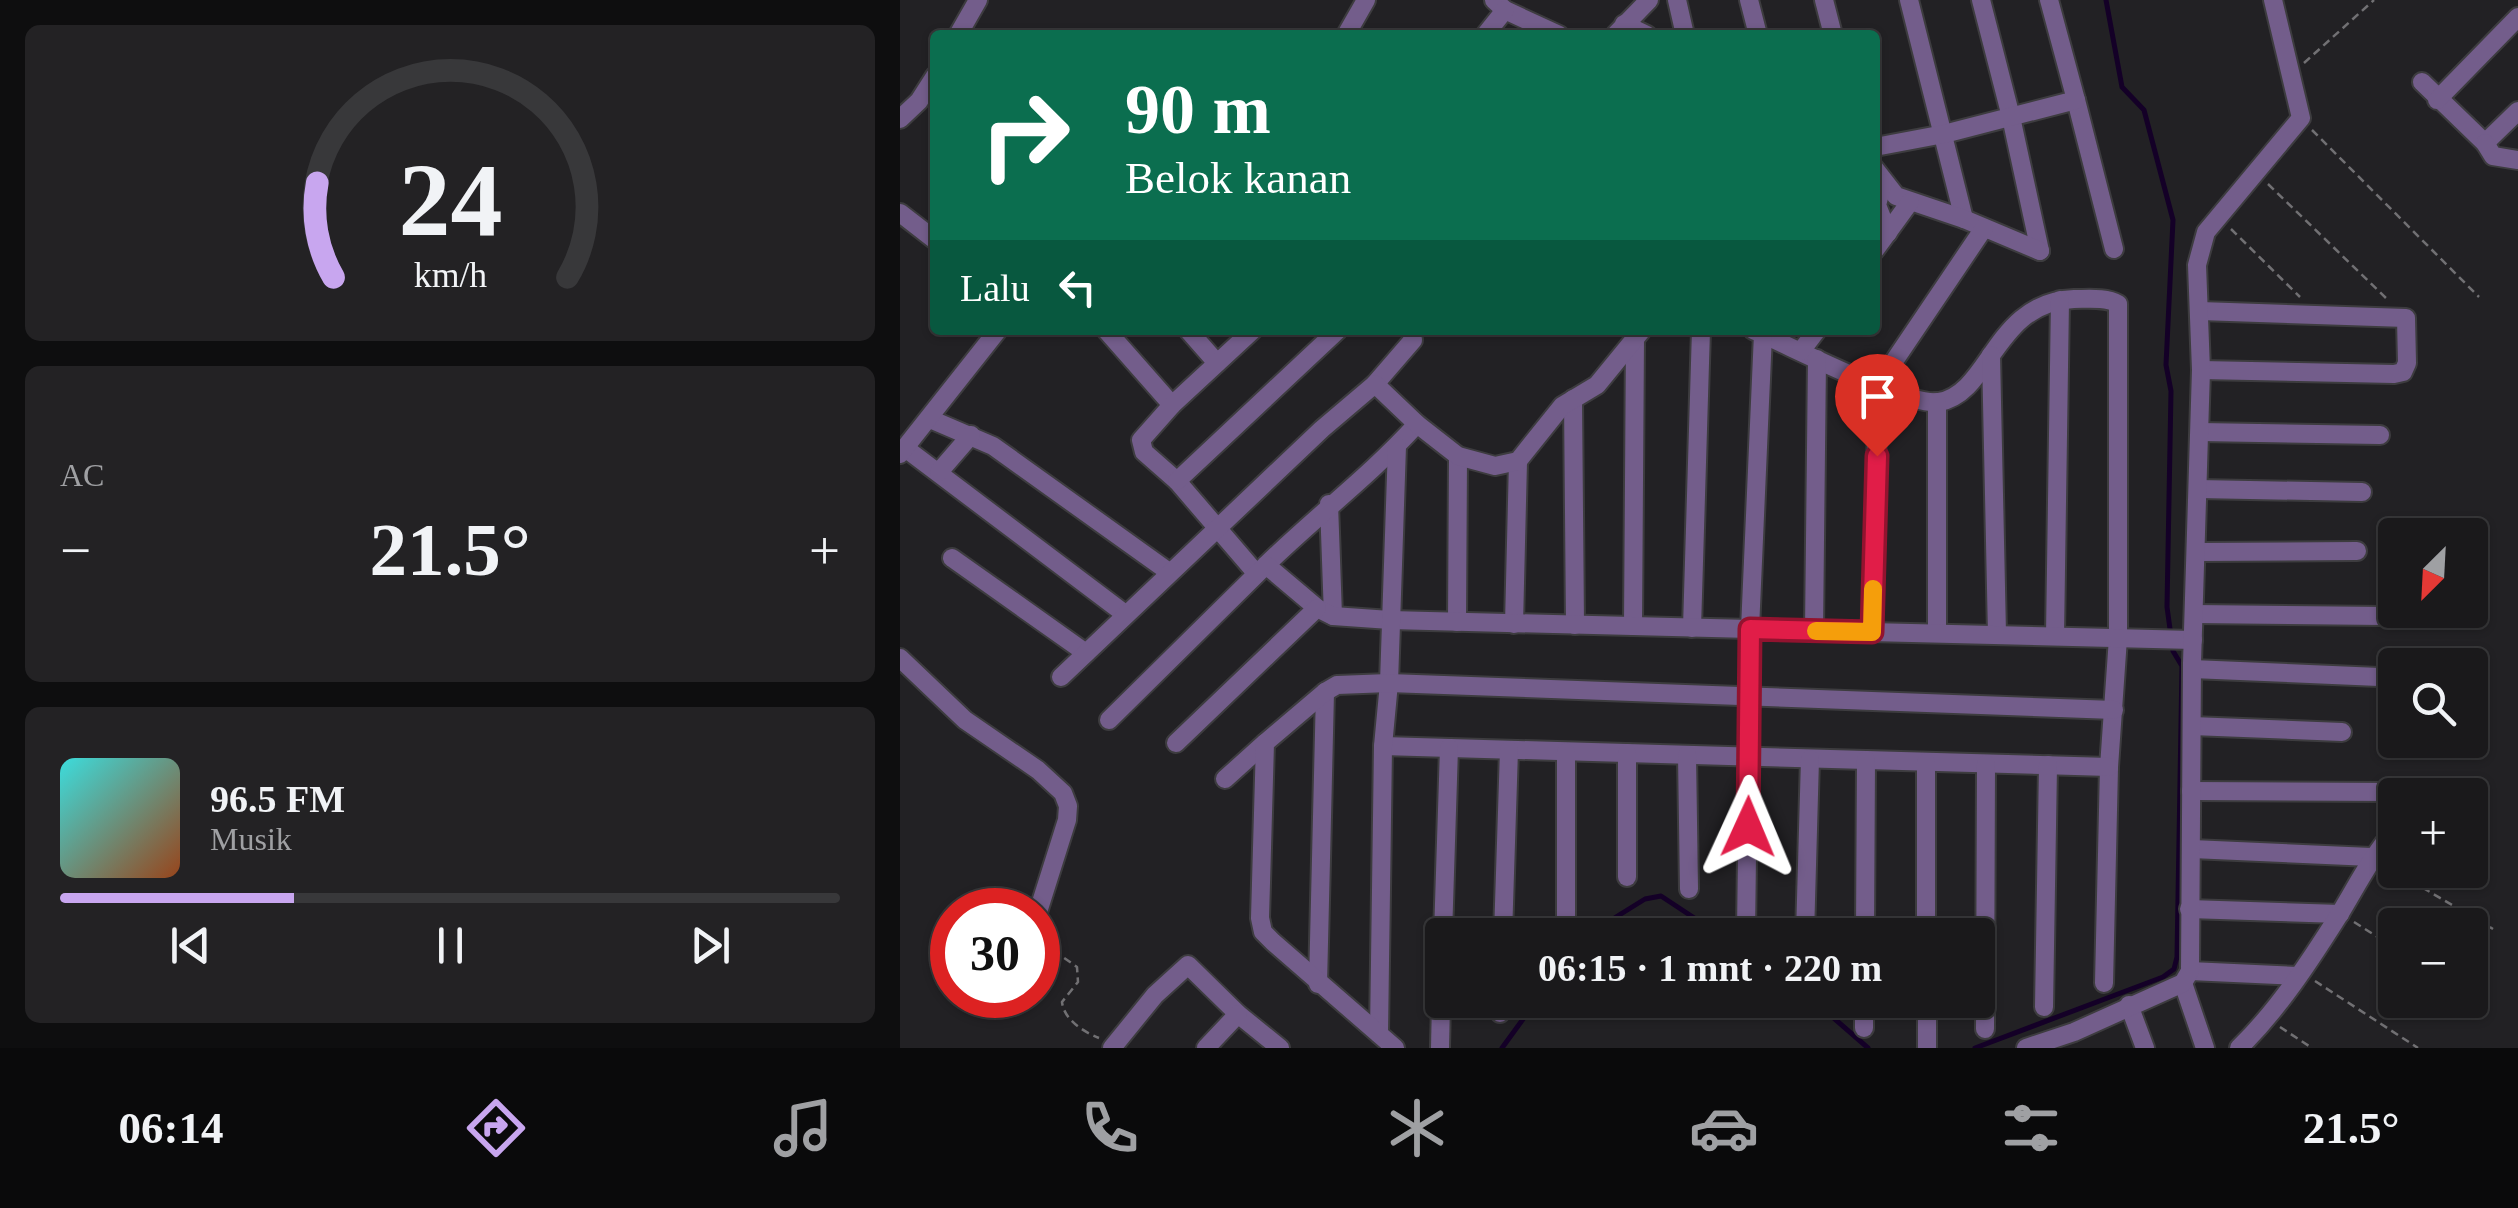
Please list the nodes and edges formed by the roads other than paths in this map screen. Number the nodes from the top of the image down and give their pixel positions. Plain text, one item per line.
1 (978, 0) edge
2 (1366, 0) edge
3 (1649, 0) edge
4 (1677, 0) edge
5 (1749, 0) edge
6 (1824, 0) edge
7 (1909, 0) edge
8 (1981, 0) edge
9 (2049, 0) edge
10 (2273, 0) edge
11 (1500, 5) edge
12 (2518, 16) edge
13 (961, 30) edge
14 (1349, 30) edge
15 (1488, 30) edge
16 (1549, 30) edge
17 (1620, 30) edge
18 (1684, 30) edge
19 (1757, 30) edge
20 (1831, 30) edge
21 (2422, 82) dead end
22 (930, 84) edge
23 (2076, 100) junction
24 (2437, 100) junction
25 (2518, 111) edge
26 (2011, 116) junction
27 (900, 120) edge
28 (1944, 134) junction
29 (2486, 144) junction
30 (1880, 146) edge
31 (2518, 160) edge
32 (1880, 177) edge
33 (1910, 202) junction
34 (900, 213) edge
35 (1880, 215) edge
36 (1964, 219) junction
37 (1984, 228) junction
38 (1888, 232) junction
39 (930, 236) edge
40 (1880, 243) edge
41 (2114, 249) dead end
42 (2060, 300) junction
43 (2200, 310) junction
44 (994, 335) edge
45 (1110, 335) edge
46 (1193, 335) edge
47 (1247, 335) edge
48 (1333, 335) edge
49 (1412, 335) edge
50 (1638, 335) edge
51 (1639, 335) edge
52 (1701, 335) edge
53 (1758, 335) edge
54 (1765, 335) edge
55 (1815, 335) edge
56 (1991, 354) junction
57 (1809, 355) junction
58 (1217, 362) junction
59 (2202, 370) junction
60 (1375, 384) junction
61 (1878, 385) junction
62 (1573, 399) junction
63 (1937, 402) junction
64 (1172, 405) junction
65 (930, 418) junction
66 (1417, 424) junction
67 (2200, 432) junction
68 (2380, 434) dead end
69 (971, 435) junction
70 (1398, 446) junction
71 (902, 451) edge
72 (1458, 456) junction
73 (1518, 461) junction
74 (940, 472) junction
75 (1177, 482) junction
76 (2198, 490) junction
77 (2362, 492) dead end
78 (1329, 504) junction
79 (1216, 529) junction
80 (2197, 552) junction
81 (2357, 552) dead end
82 (952, 558) dead end
83 (1261, 569) junction
84 (1170, 572) junction
85 (1325, 612) junction
86 (1125, 614) junction
87 (2194, 614) junction
88 (2378, 616) edge
89 (1390, 620) junction
90 (1456, 622) junction
91 (1514, 624) junction
92 (1575, 625) junction
93 (1632, 626) junction
94 (1692, 628) junction
95 (1750, 629) junction
96 (1814, 630) junction
97 (1872, 632) junction
98 (1937, 633) junction
99 (1997, 634) junction
100 (2055, 636) junction
101 (2118, 638) junction
102 (2178, 639) junction
103 (1086, 652) junction
104 (900, 658) edge
105 (2192, 669) junction
106 (2378, 676) edge
107 (1061, 677) dead end
108 (1389, 683) junction
109 (1325, 692) junction
110 (1749, 695) junction
111 (2114, 710) junction
112 (1110, 720) dead end
113 (2192, 726) junction
114 (2342, 732) dead end
115 (1176, 743) dead end
116 (1265, 743) junction
117 (1383, 746) junction
118 (1449, 748) junction
119 (1509, 750) junction
120 (1566, 752) junction
121 (1627, 754) junction
122 (1688, 755) junction
123 (1749, 757) junction
124 (1810, 759) junction
125 (1866, 760) junction
126 (1926, 762) junction
127 (1986, 764) junction
128 (2048, 766) junction
129 (2110, 767) junction
130 (1226, 780) dead end
131 (2191, 791) junction
132 (2378, 792) edge
133 (2378, 849) edge
134 (2192, 850) junction
135 (2371, 857) junction
136 (1628, 877) dead end
137 (1046, 888) edge
138 (1688, 889) dead end
139 (2189, 909) junction
140 (2340, 914) junction
141 (1566, 916) dead end
142 (1444, 918) edge
143 (1504, 918) edge
144 (1746, 918) edge
145 (1805, 918) edge
146 (1864, 918) edge
147 (1926, 918) edge
148 (2299, 974) junction
149 (2186, 977) junction
150 (2104, 983) dead end
151 (1318, 984) junction
152 (2130, 1004) junction
153 (2044, 1007) dead end
154 (1238, 1014) junction
155 (1441, 1018) edge
156 (1864, 1018) edge
157 (1927, 1018) edge
158 (1864, 1028) dead end
159 (1985, 1029) dead end
160 (1378, 1034) junction
161 (2077, 1040) edge
162 (1113, 1047) edge
163 (1206, 1048) edge
164 (1280, 1048) edge
165 (1395, 1048) edge
166 (1440, 1048) edge
167 (1927, 1048) edge
168 (2026, 1048) edge
169 (2145, 1048) edge
170 (2205, 1048) edge
171 (2239, 1048) edge

1 - 13 street
2 - 14 street
3 - 17 street
4 - 18 street
5 - 19 street
6 - 20 street
7 - 28 street
8 - 26 street
9 - 23 street
10 - 43 street
11 - 15 street
11 - 16 street
12 - 24 street
21 - 24 street
22 - 27 street
23 - 26 street
23 - 41 street
24 - 29 street
25 - 29 street
26 - 28 street
26 - 37 street
28 - 30 street
28 - 36 street
29 - 31 street
32 - 33 street
33 - 36 street
33 - 38 street
34 - 39 street
35 - 38 street
36 - 37 street
37 - 61 street
38 - 40 street
42 - 56 street
42 - 100 street
42 - 101 street
43 - 59 street
43 - 59 street
44 - 65 street
45 - 64 street
46 - 58 street
47 - 58 street
48 - 75 street
49 - 60 street
50 - 62 street
51 - 93 street
52 - 94 street
53 - 95 street
54 - 57 street
55 - 57 street
56 - 63 street
56 - 99 street
57 - 61 street
57 - 96 street
58 - 64 street
59 - 67 street
60 - 66 street
60 - 79 street
61 - 63 street
61 - 97 street
62 - 73 street
62 - 92 street
63 - 98 street
64 - 75 street
65 - 69 street
65 - 71 street
66 - 70 street
66 - 72 street
67 - 68 street
67 - 76 street
69 - 74 street
69 - 84 street
70 - 78 street
70 - 89 street
71 - 74 street
72 - 73 street
72 - 90 street
73 - 91 street
74 - 86 street
75 - 79 street
76 - 77 street
76 - 80 street
78 - 83 street
78 - 85 street
79 - 83 street
79 - 84 street
80 - 81 street
80 - 87 street
82 - 103 street
83 - 85 street
83 - 112 street
84 - 86 street
85 - 89 street
85 - 115 street
86 - 103 street
87 - 88 street
87 - 102 street
89 - 90 street
89 - 108 street
90 - 91 street
91 - 92 street
92 - 93 street
93 - 94 street
94 - 95 street
95 - 96 street
95 - 110 street
96 - 97 street
97 - 98 street
98 - 99 street
99 - 100 street
100 - 101 street
101 - 102 street
101 - 111 street
102 - 105 street
103 - 107 street
104 - 137 street
105 - 106 street
105 - 113 street
108 - 109 street
108 - 110 street
108 - 117 street
109 - 116 street
109 - 151 street
110 - 111 street
110 - 123 street
111 - 129 street
113 - 114 street
113 - 131 street
116 - 130 street
116 - 151 street
117 - 118 street
117 - 160 street
118 - 119 street
118 - 142 street
119 - 120 street
119 - 143 street
120 - 121 street
120 - 141 street
121 - 122 street
121 - 136 street
122 - 123 street
122 - 138 street
123 - 124 street
123 - 144 street
124 - 125 street
124 - 145 street
125 - 126 street
125 - 146 street
126 - 127 street
126 - 147 street
127 - 128 street
127 - 159 street
128 - 129 street
128 - 153 street
129 - 150 street
131 - 132 street
131 - 134 street
133 - 135 street
134 - 135 street
134 - 139 street
135 - 140 street
139 - 140 street
139 - 149 street
140 - 148 street
148 - 149 street
148 - 171 street
149 - 152 street
149 - 170 street
151 - 160 street
152 - 161 street
152 - 169 street
154 - 162 street
154 - 163 street
154 - 164 street
155 - 166 street
156 - 158 street
157 - 167 street
160 - 165 street
161 - 168 street

